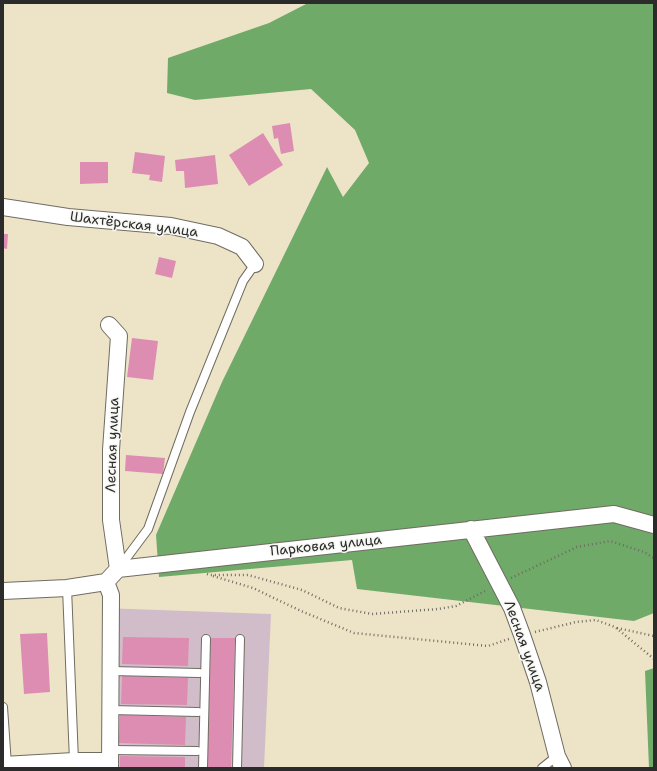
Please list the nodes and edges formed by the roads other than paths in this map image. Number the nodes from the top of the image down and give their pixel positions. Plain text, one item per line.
1 (3, 207) edge
2 (255, 264) joint
3 (109, 325) dead end
4 (654, 525) edge
5 (472, 530) junction
6 (118, 569) junction
7 (106, 582) junction
8 (67, 588) junction
9 (3, 591) edge
10 (206, 639) dead end
11 (240, 639) dead end
12 (111, 671) junction
13 (199, 673) dead end
14 (3, 707) edge
15 (111, 710) junction
16 (198, 712) dead end
17 (197, 751) dead end
18 (110, 760) edge
19 (74, 761) junction
20 (560, 762) edge
21 (10, 766) edge
22 (203, 768) edge
23 (237, 768) edge
24 (542, 768) edge

1 - 2 street, Шахтёрская улица
2 - 6 lane
3 - 6 street, Лесная улица
4 - 5 street, Парковая улица
5 - 6 street, Парковая улица
5 - 20 street, Лесная улица
6 - 7 street
7 - 8 street
7 - 12 street
8 - 9 street
8 - 19 lane
10 - 22 lane
11 - 23 lane
12 - 13 lane
12 - 15 street
14 - 21 lane
15 - 16 lane
15 - 18 street
17 - 18 lane
18 - 19 street
19 - 21 street
20 - 24 lane

